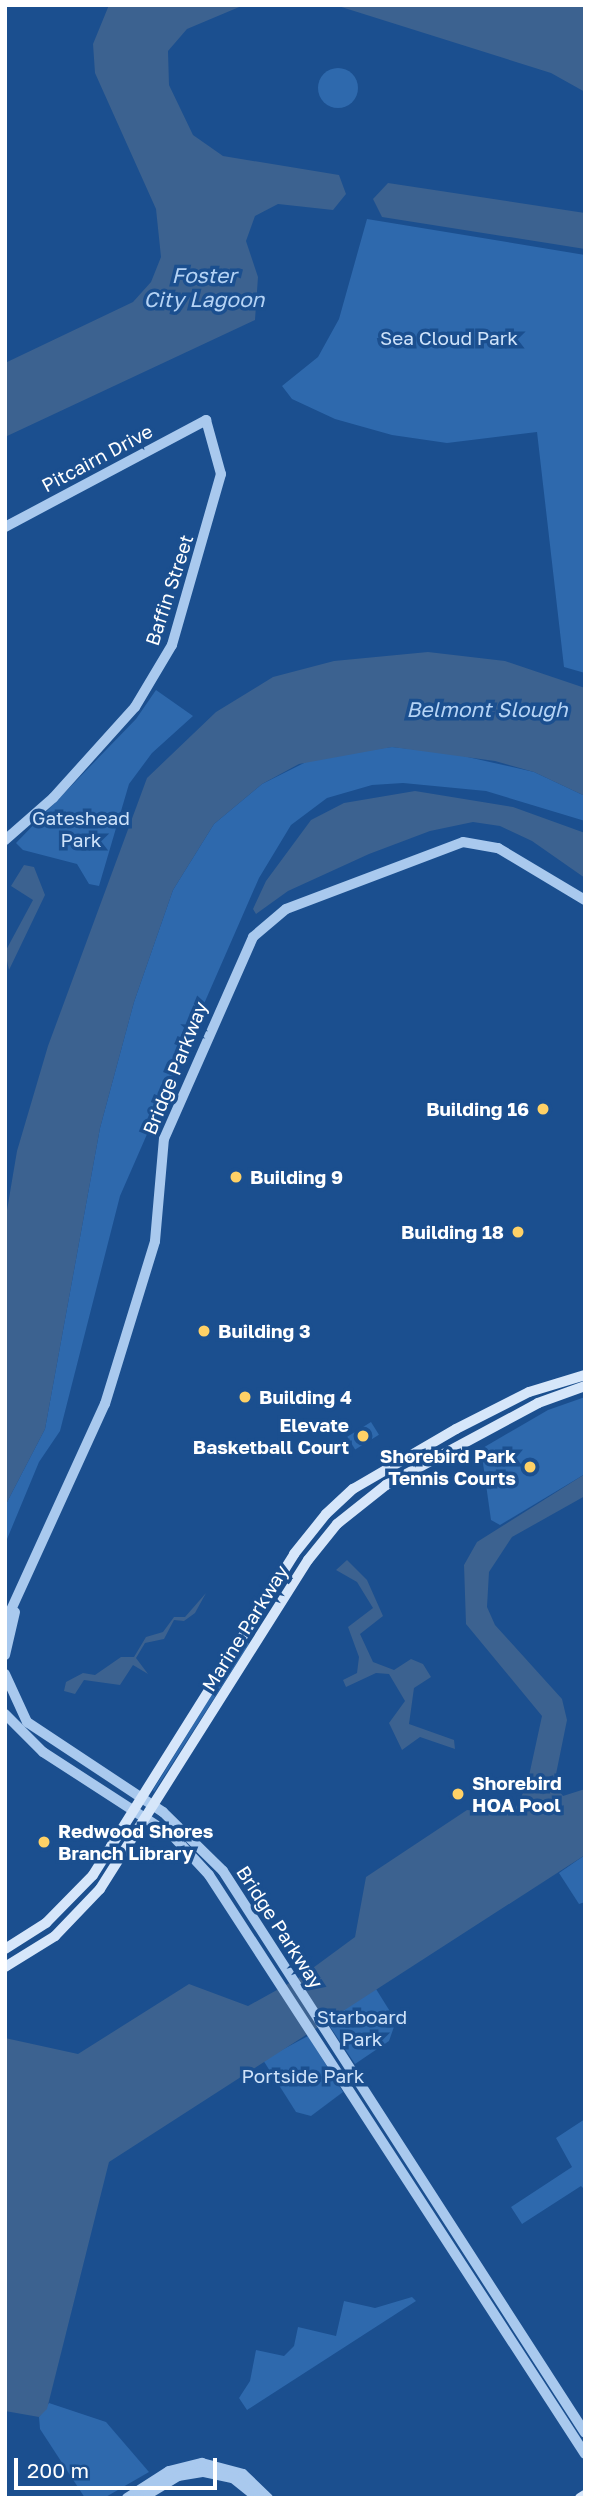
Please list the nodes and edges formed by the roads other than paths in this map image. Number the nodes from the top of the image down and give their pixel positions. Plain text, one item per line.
1 (206, 420) joint
2 (5, 527) edge
3 (5, 840) edge
4 (585, 900) edge
5 (585, 1375) edge
6 (585, 1386) edge
7 (16, 1605) junction
8 (5, 1623) edge
9 (5, 1655) edge
10 (5, 1674) edge
11 (5, 1714) edge
12 (141, 1798) junction
13 (154, 1806) junction
14 (135, 1809) junction
15 (147, 1817) junction
16 (5, 1949) edge
17 (5, 1967) edge
18 (585, 2433) edge
19 (585, 2454) edge
20 (127, 2498) edge
21 (142, 2498) edge
22 (258, 2498) edge
23 (268, 2498) edge

1 - 2 street, Pitcairn Drive
1 - 3 street, Baffin Street
4 - 7 street, Bridge Parkway
5 - 12 main road, Marine Parkway
6 - 13 main road, Marine Parkway
7 - 8 street, Bridge Parkway
7 - 9 street, Bridge Parkway
10 - 12 street, Bridge Parkway
11 - 14 street, Bridge Parkway
12 - 13 street, Bridge Parkway
12 - 14 main road, Marine Parkway
13 - 15 main road, Marine Parkway
13 - 18 street, Bridge Parkway
14 - 15 street, Bridge Parkway
14 - 16 main road, Marine Parkway
15 - 17 main road, Marine Parkway
15 - 19 street, Bridge Parkway
20 - 23 street
21 - 22 street

